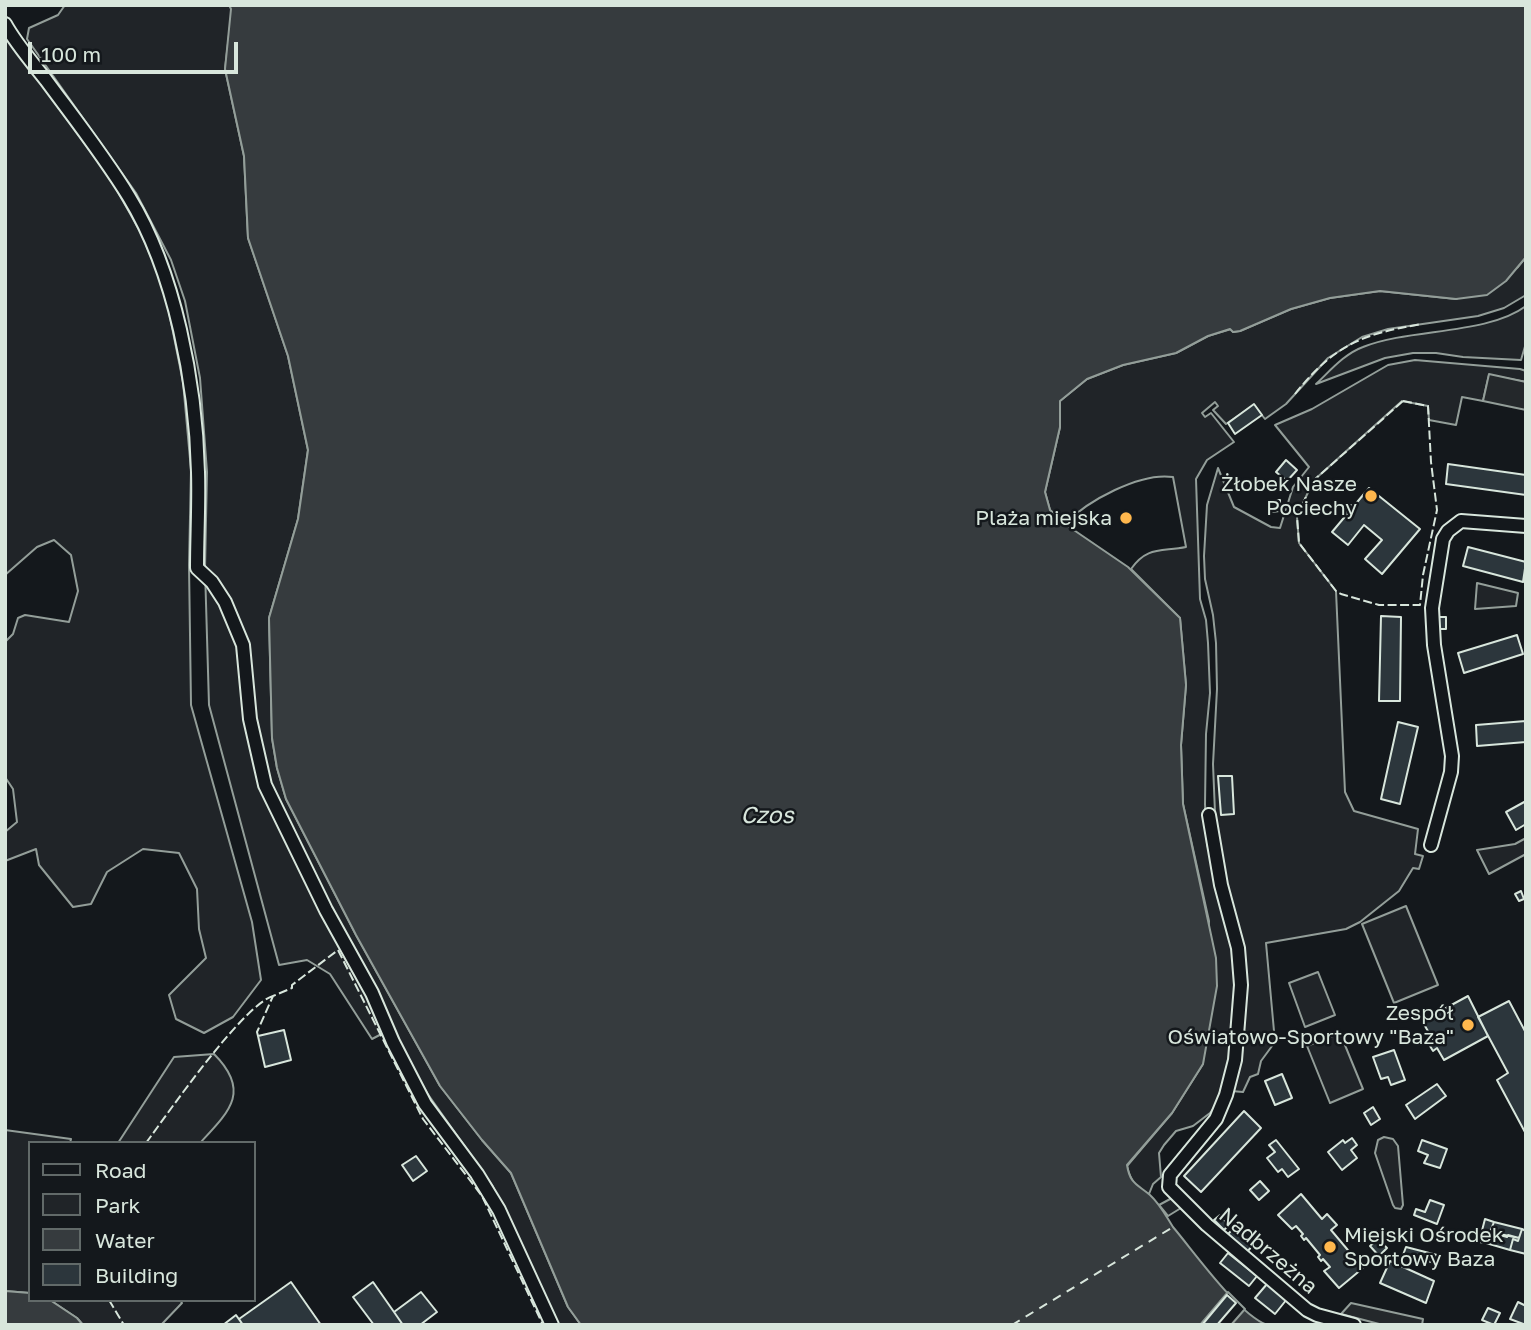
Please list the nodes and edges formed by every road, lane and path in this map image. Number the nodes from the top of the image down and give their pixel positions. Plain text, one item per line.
1 (5, 24) edge
2 (1526, 526) edge
3 (1209, 815) dead end
4 (1431, 845) dead end
5 (552, 1325) edge
6 (1354, 1325) edge

1 - 5 street
2 - 4 street
3 - 6 street, Nadbrzeżna

